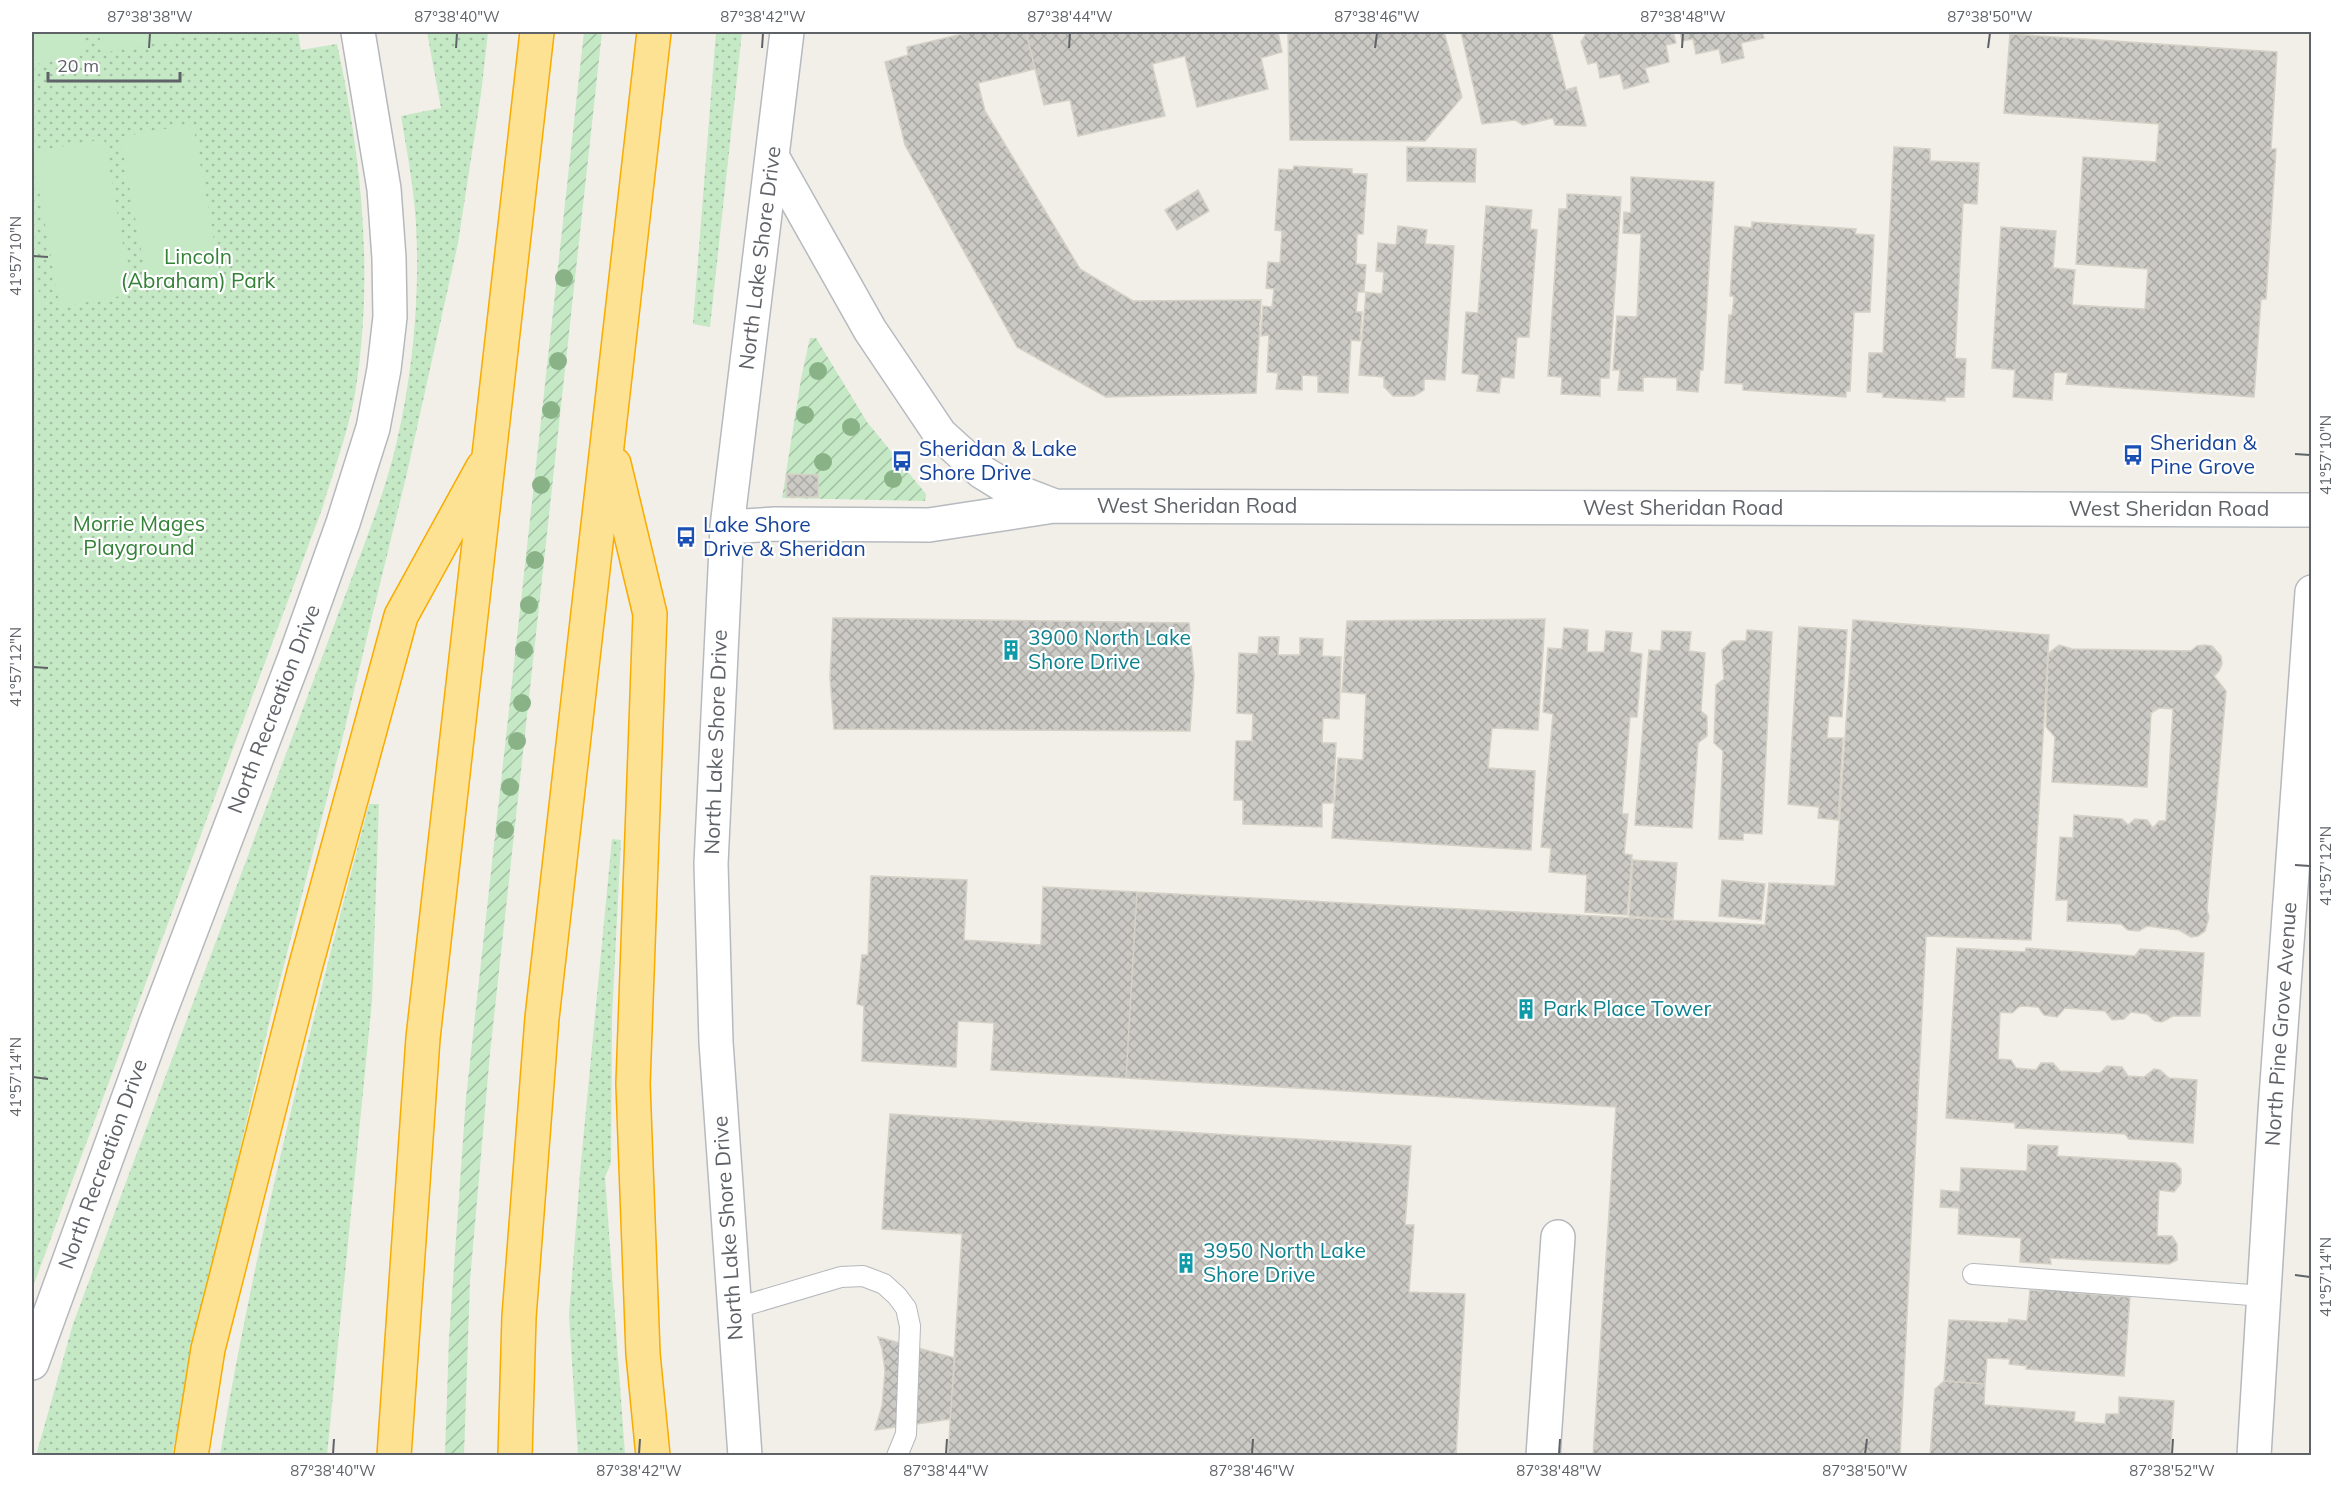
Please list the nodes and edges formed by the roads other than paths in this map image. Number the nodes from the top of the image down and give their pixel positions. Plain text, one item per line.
1 (358, 32) edge
2 (537, 32) edge
3 (654, 32) edge
4 (787, 32) edge
5 (773, 158) junction
6 (609, 442) junction
7 (490, 454) junction
8 (1054, 506) junction
9 (2312, 510) edge
10 (727, 527) junction
11 (2312, 592) edge
12 (1558, 1238) dead end
13 (1973, 1275) dead end
14 (2264, 1296) junction
15 (733, 1309) junction
16 (32, 1363) edge
17 (191, 1455) edge
18 (394, 1455) edge
19 (514, 1455) edge
20 (653, 1455) edge
21 (745, 1455) edge
22 (897, 1455) edge
23 (1543, 1455) edge
24 (2254, 1455) edge

1 - 16 street, North Recreation Drive
2 - 7 highway
3 - 6 highway
4 - 5 street, North Lake Shore Drive
5 - 8 street, West Sheridan Road
5 - 10 street, North Lake Shore Drive
6 - 19 highway
6 - 20 highway
7 - 17 highway
7 - 18 highway
8 - 9 street, West Sheridan Road
8 - 10 street, West Sheridan Road
10 - 15 street, North Lake Shore Drive
11 - 14 street, North Pine Grove Avenue
12 - 23 street
13 - 14 lane
14 - 24 street, North Pine Grove Avenue
15 - 21 street, North Lake Shore Drive
15 - 22 lane

